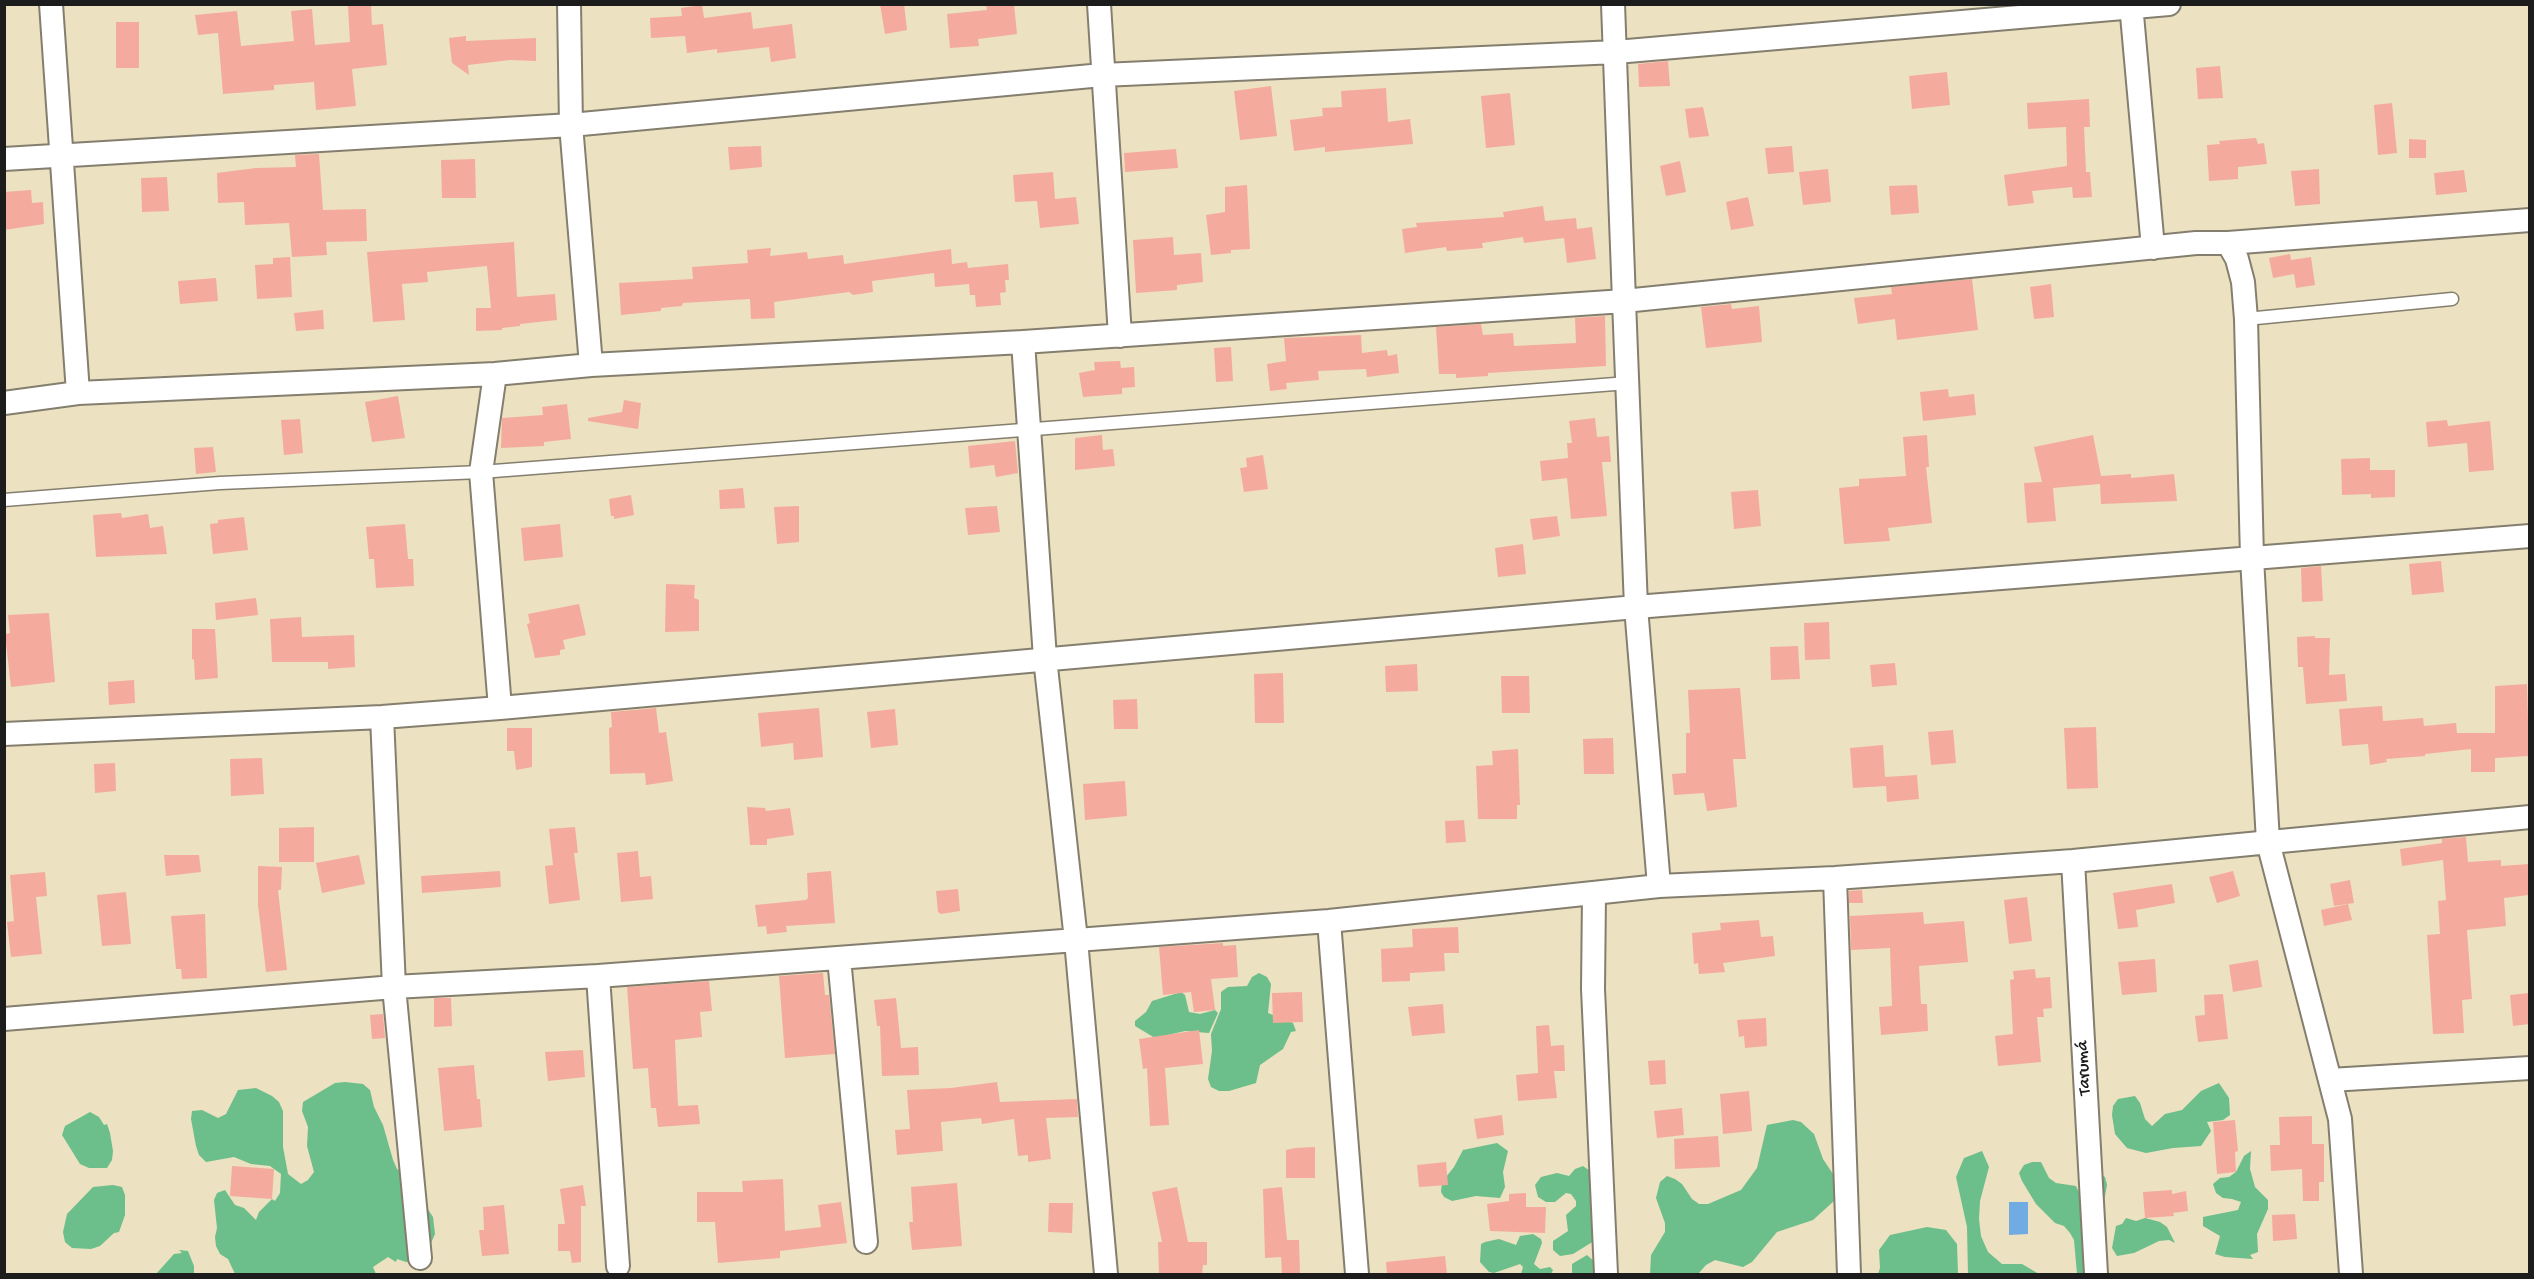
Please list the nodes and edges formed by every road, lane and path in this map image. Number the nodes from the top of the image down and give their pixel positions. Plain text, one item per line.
1 (51, 4) edge
2 (569, 4) edge
3 (1099, 4) edge
4 (1613, 4) edge
5 (2169, 4) edge
6 (2131, 6) edge
7 (1616, 52) junction
8 (1102, 75) junction
9 (571, 125) junction
10 (60, 154) junction
11 (4, 159) edge
12 (2529, 220) edge
13 (2228, 243) junction
14 (2153, 248) junction
15 (2452, 299) dead end
16 (1624, 301) junction
17 (2246, 319) junction
18 (1120, 336) junction
19 (1023, 342) junction
20 (591, 365) junction
21 (495, 374) junction
22 (1628, 383) junction
23 (78, 393) junction
24 (4, 403) edge
25 (1029, 431) junction
26 (481, 472) junction
27 (4, 500) edge
28 (2529, 536) edge
29 (2252, 558) junction
30 (1636, 607) junction
31 (1045, 658) junction
32 (500, 708) junction
33 (382, 717) junction
34 (4, 734) edge
35 (2529, 817) edge
36 (2268, 842) junction
37 (2073, 861) junction
38 (1834, 878) junction
39 (1659, 886) junction
40 (1594, 894) junction
41 (1329, 921) junction
42 (1076, 940) junction
43 (839, 958) junction
44 (598, 976) junction
45 (394, 987) junction
46 (4, 1018) edge
47 (2529, 1068) edge
48 (2330, 1080) junction
49 (866, 1242) dead end
50 (420, 1258) dead end
51 (618, 1266) dead end
52 (1106, 1275) edge
53 (1357, 1275) edge
54 (1606, 1275) edge
55 (1849, 1275) edge
56 (2096, 1275) edge
57 (2351, 1275) edge

1 - 10 street
2 - 9 street
3 - 8 street
4 - 7 street
5 - 6 street
6 - 7 street
6 - 14 street
7 - 8 street
7 - 16 street
8 - 9 street
8 - 18 street
9 - 10 street
9 - 20 street
10 - 11 street
10 - 23 street
12 - 13 street
13 - 14 street
13 - 17 street
14 - 16 street
15 - 17 lane
16 - 18 street
16 - 22 street
17 - 29 street
18 - 19 street
19 - 20 street
19 - 25 street
20 - 21 street
21 - 23 street
21 - 26 street
22 - 25 lane
22 - 30 street
23 - 24 street
25 - 26 lane
25 - 31 street
26 - 27 lane
26 - 32 street
28 - 29 street
29 - 30 street
29 - 36 street
30 - 31 street
30 - 39 street
31 - 32 street
31 - 42 street
32 - 33 street
33 - 34 street
33 - 45 street
35 - 36 street
36 - 37 street
36 - 48 street
37 - 38 street
37 - 56 street, Tarumá
38 - 39 street
38 - 55 street
39 - 40 street
40 - 41 street
40 - 54 street
41 - 42 street
41 - 53 street
42 - 43 street
42 - 52 street
43 - 44 street
43 - 49 street
44 - 45 street
44 - 51 street
45 - 46 street
45 - 50 street
47 - 48 street
48 - 57 street

